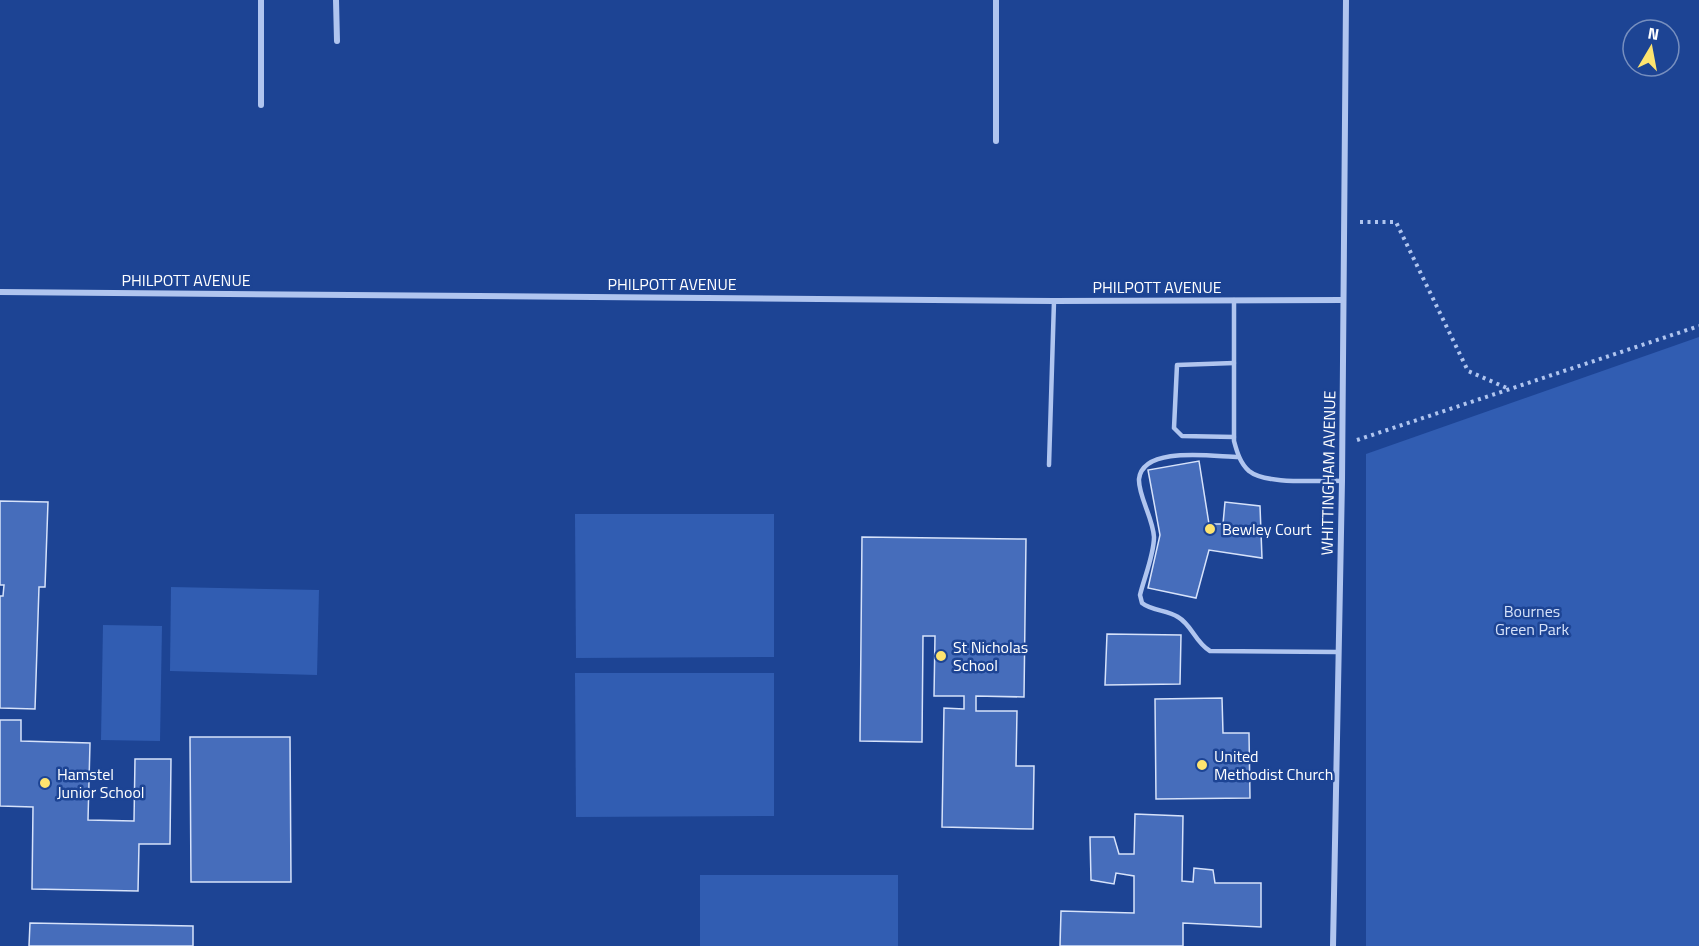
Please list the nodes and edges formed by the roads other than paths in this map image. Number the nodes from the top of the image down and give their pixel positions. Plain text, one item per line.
1 (261, 0) edge
2 (336, 0) edge
3 (996, 0) edge
4 (1346, 0) edge
5 (337, 41) dead end
6 (261, 105) dead end
7 (996, 141) dead end
8 (0, 292) edge
9 (1234, 300) junction
10 (1343, 300) junction
11 (1054, 301) junction
12 (1234, 363) junction
13 (1234, 437) junction
14 (1239, 457) junction
15 (1049, 465) dead end
16 (1342, 481) junction
17 (1338, 652) junction
18 (1333, 946) edge

1 - 6 street
2 - 5 street
3 - 7 street
4 - 10 street, WHITTINGHAM AVENUE
8 - 11 street, PHILPOTT AVENUE
9 - 10 street, PHILPOTT AVENUE
9 - 11 street, PHILPOTT AVENUE
9 - 12 lane
10 - 16 street, WHITTINGHAM AVENUE
11 - 15 lane
12 - 13 lane
12 - 13 lane
13 - 14 lane
14 - 16 lane
14 - 17 lane
16 - 17 street, WHITTINGHAM AVENUE
17 - 18 street, WHITTINGHAM AVENUE

